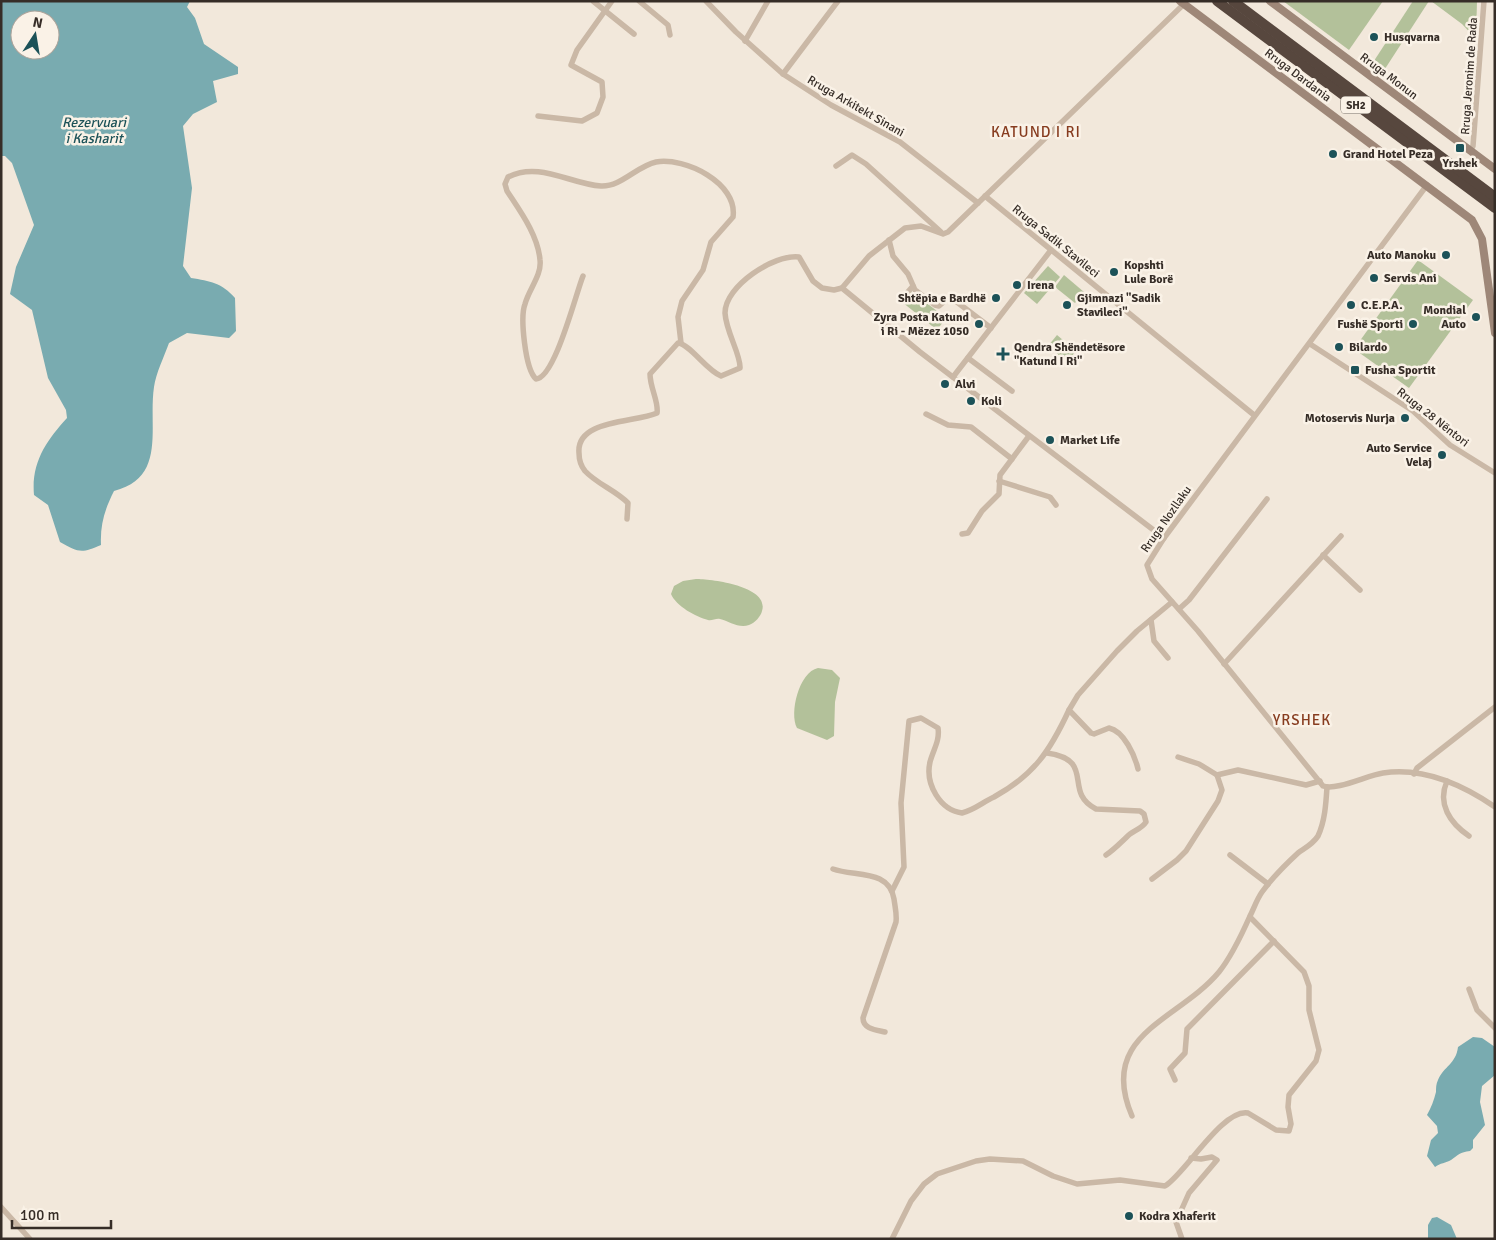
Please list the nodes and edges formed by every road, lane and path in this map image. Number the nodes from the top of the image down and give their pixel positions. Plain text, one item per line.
1 (593, 1) edge
2 (612, 1) edge
3 (639, 1) edge
4 (706, 1) edge
5 (768, 1) edge
6 (838, 1) edge
7 (1217, 1) edge
8 (1232, 1) edge
9 (1270, 1) edge
10 (1484, 1) edge
11 (1182, 3) edge
12 (604, 11) junction
13 (634, 34) dead end
14 (670, 35) dead end
15 (745, 41) junction
16 (783, 74) junction
17 (538, 116) dead end
18 (1470, 151) junction
19 (836, 166) dead end
20 (1495, 169) edge
21 (1427, 185) junction
22 (985, 196) junction
23 (1495, 197) edge
24 (978, 203) junction
25 (1495, 208) edge
26 (943, 234) junction
27 (889, 240) junction
28 (1051, 250) junction
29 (583, 276) dead end
30 (913, 286) junction
31 (842, 288) junction
32 (900, 301) dead end
33 (991, 328) junction
34 (1495, 334) edge
35 (681, 342) junction
36 (1310, 344) junction
37 (968, 358) junction
38 (953, 377) junction
39 (1012, 391) dead end
40 (926, 414) dead end
41 (1254, 415) junction
42 (1029, 436) junction
43 (1012, 459) junction
44 (1495, 473) edge
45 (999, 481) junction
46 (1267, 499) dead end
47 (1056, 505) dead end
48 (627, 519) dead end
49 (962, 534) dead end
50 (1341, 536) dead end
51 (1164, 538) junction
52 (1324, 555) junction
53 (1360, 590) dead end
54 (1172, 602) junction
55 (1179, 609) junction
56 (1151, 620) junction
57 (1168, 658) dead end
58 (1224, 664) junction
59 (1495, 707) edge
60 (1069, 710) junction
61 (1047, 752) junction
62 (1178, 757) dead end
63 (1138, 769) dead end
64 (1414, 774) junction
65 (1217, 775) junction
66 (1320, 781) junction
67 (1447, 781) junction
68 (1327, 787) junction
69 (1495, 807) edge
70 (1469, 836) dead end
71 (1106, 855) dead end
72 (1230, 855) dead end
73 (833, 870) dead end
74 (1152, 879) dead end
75 (1268, 884) junction
76 (892, 891) junction
77 (1250, 917) junction
78 (1274, 941) junction
79 (1468, 989) dead end
80 (1495, 1028) edge
81 (885, 1032) dead end
82 (1175, 1080) dead end
83 (1132, 1116) dead end
84 (1191, 1158) junction
85 (1, 1207) edge
86 (30, 1239) edge
87 (892, 1239) edge
88 (1182, 1239) edge

1 - 12 street
2 - 12 street
3 - 14 street
4 - 15 street, Rruga Arkitekt Sinani
5 - 15 street
6 - 16 street
7 - 25 highway, SH2
8 - 23 highway, SH2
9 - 18 main road, Rruga Monun
10 - 18 street, Rruga Jeronim de Rada
11 - 21 main road, Rruga Dardania
11 - 22 street
12 - 13 street
12 - 17 street
15 - 16 street, Rruga Arkitekt Sinani
16 - 24 street, Rruga Arkitekt Sinani
18 - 20 main road, Rruga Monun
19 - 26 street
21 - 34 main road, Rruga Dardania
21 - 36 street, Rruga Nozllaku
22 - 24 street
22 - 28 street, Rruga Sadik Stavileci
24 - 26 street
26 - 27 street
27 - 30 street
27 - 31 street
28 - 33 street
28 - 41 street, Rruga Sadik Stavileci
29 - 35 street
30 - 32 street
30 - 33 street
31 - 35 street
31 - 38 street
33 - 37 street
35 - 48 street
36 - 41 street, Rruga Nozllaku
36 - 44 street, Rruga 28 Nëntori
37 - 38 street
37 - 39 street
38 - 42 street
40 - 43 street
41 - 51 street, Rruga Nozllaku
42 - 43 street
42 - 51 street
43 - 45 street
45 - 47 street
45 - 49 street
46 - 55 street
50 - 52 street
51 - 54 street, Rruga Nozllaku
52 - 53 street
52 - 58 street
54 - 55 street, Rruga Nozllaku
54 - 56 street
55 - 58 street, Rruga Nozllaku
56 - 57 street
56 - 60 street
58 - 66 street, Rruga Nozllaku
59 - 64 street
60 - 61 street
60 - 63 street
61 - 71 street
61 - 76 street
62 - 65 street
64 - 67 street
64 - 68 street
65 - 66 street
65 - 74 street
66 - 68 street, Rruga Nozllaku
67 - 69 street
67 - 70 street
68 - 75 street
72 - 75 street
73 - 76 street
75 - 77 street
76 - 81 street
77 - 78 street
77 - 83 street
78 - 82 street
78 - 84 street
79 - 80 street
84 - 87 street
84 - 88 street
85 - 86 street

